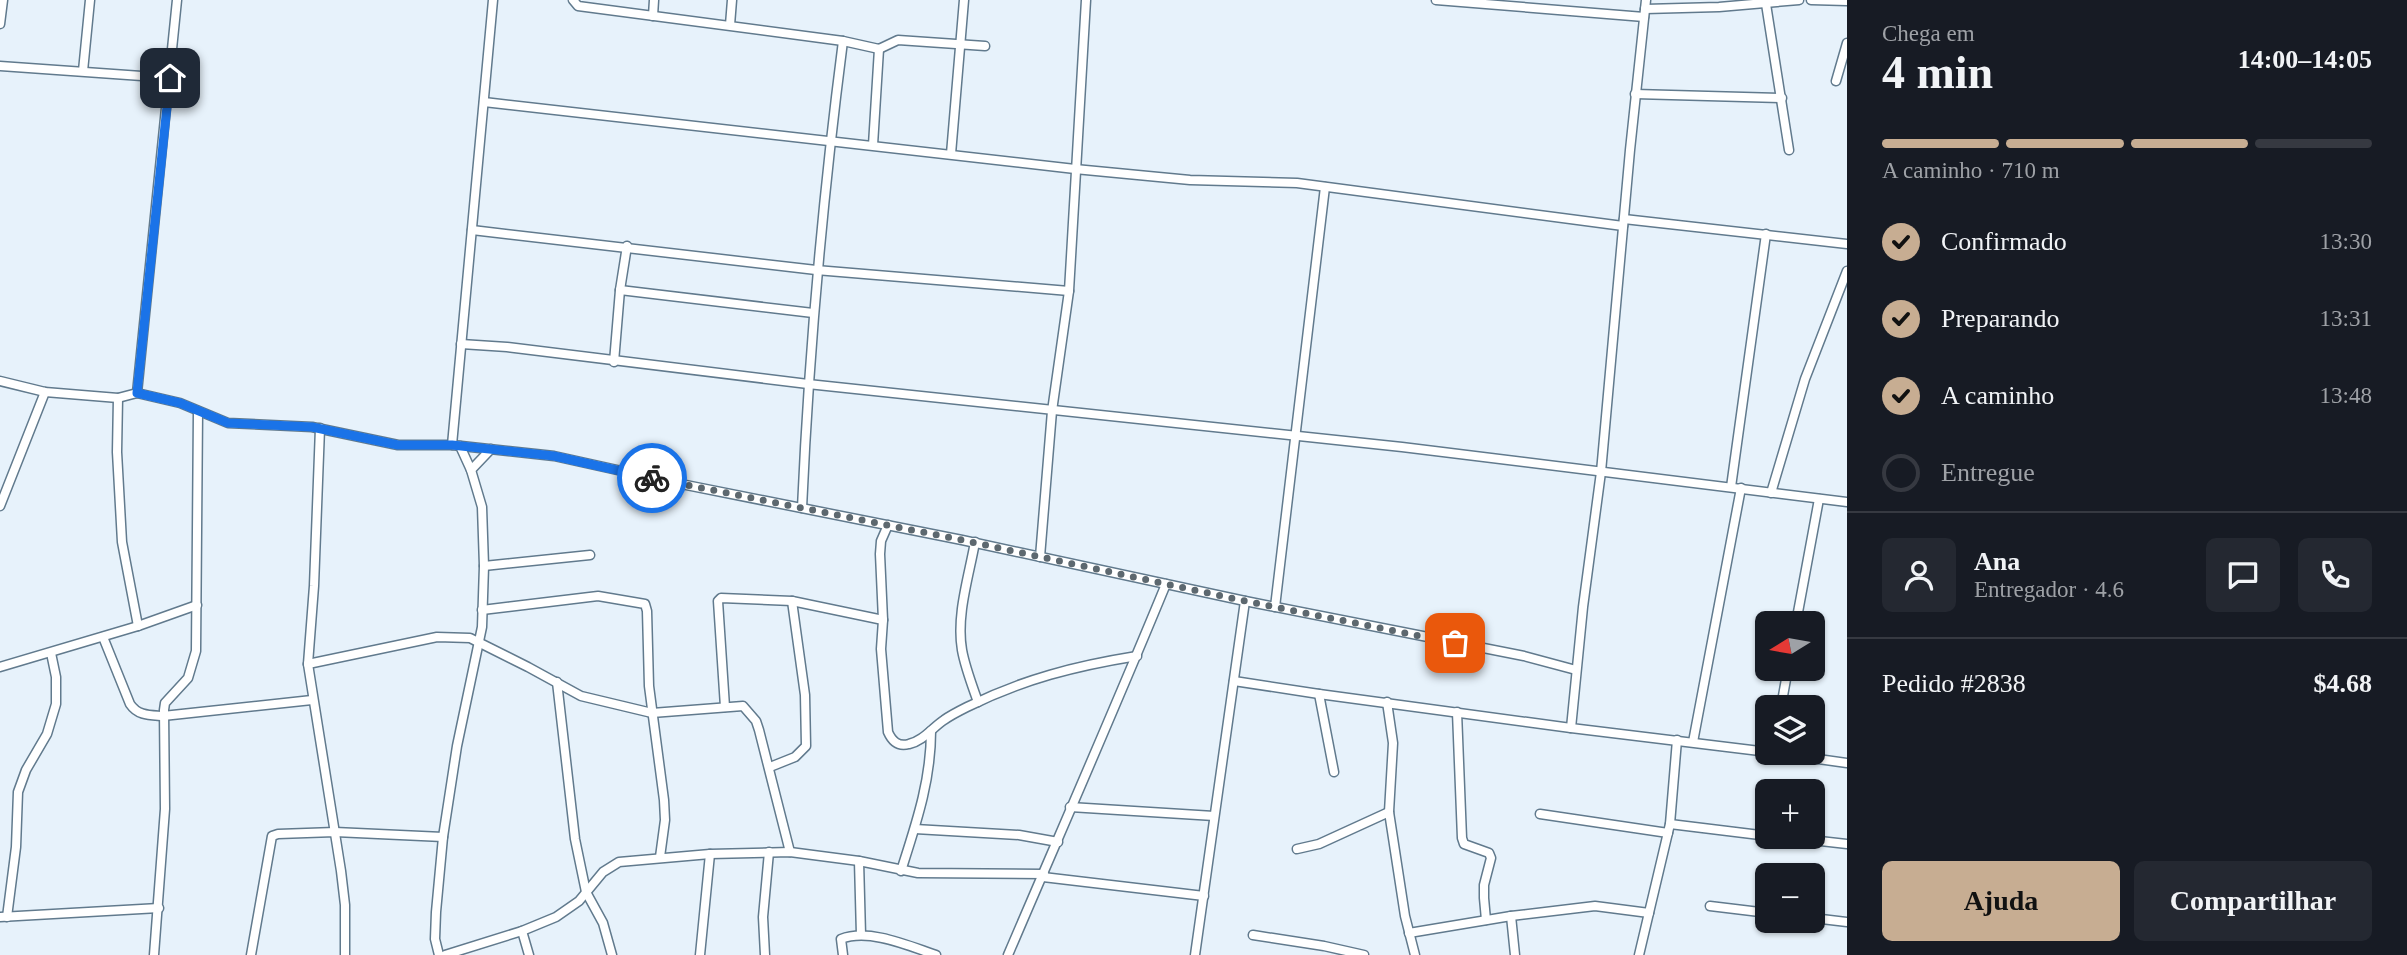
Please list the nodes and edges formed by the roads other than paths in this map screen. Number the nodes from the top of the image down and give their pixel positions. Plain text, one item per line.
1 (3, 0) edge
2 (90, 0) edge
3 (177, 0) edge
4 (493, 0) edge
5 (573, 0) edge
6 (654, 0) edge
7 (732, 0) edge
8 (964, 0) edge
9 (1086, 0) edge
10 (1436, 0) edge
11 (1800, 0) edge
12 (1811, 0) edge
13 (1847, 1) edge
14 (1766, 4) junction
15 (1646, 9) edge
16 (653, 16) junction
17 (0, 24) edge
18 (730, 24) junction
19 (843, 41) junction
20 (960, 43) junction
21 (1847, 43) edge
22 (985, 46) dead end
23 (879, 50) junction
24 (0, 66) edge
25 (83, 71) junction
26 (170, 78) junction
27 (1836, 81) dead end
28 (1635, 94) junction
29 (1782, 98) junction
30 (484, 102) junction
31 (830, 141) junction
32 (873, 145) junction
33 (1789, 150) dead end
34 (951, 154) junction
35 (1076, 169) junction
36 (1325, 187) junction
37 (1623, 222) junction
38 (472, 230) junction
39 (1766, 234) junction
40 (1847, 243) edge
41 (627, 246) junction
42 (816, 270) junction
43 (1847, 271) edge
44 (620, 290) junction
45 (1069, 291) junction
46 (813, 313) junction
47 (461, 344) junction
48 (614, 362) junction
49 (0, 381) edge
50 (808, 384) junction
51 (45, 392) junction
52 (137, 393) junction
53 (118, 398) junction
54 (198, 411) junction
55 (1052, 411) junction
56 (320, 428) junction
57 (1295, 436) junction
58 (456, 446) junction
59 (491, 449) junction
60 (471, 470) junction
61 (1601, 472) junction
62 (1731, 487) junction
63 (1741, 488) junction
64 (1771, 493) junction
65 (1819, 499) junction
66 (1847, 502) edge
67 (0, 506) edge
68 (802, 508) junction
69 (888, 525) junction
70 (975, 542) junction
71 (590, 555) dead end
72 (1040, 557) junction
73 (484, 566) junction
74 (1166, 584) junction
75 (792, 601) junction
76 (1245, 601) junction
77 (197, 605) junction
78 (1275, 607) junction
79 (482, 610) junction
80 (1798, 611) edge
81 (883, 620) junction
82 (138, 626) junction
83 (103, 637) junction
84 (480, 642) junction
85 (51, 653) junction
86 (1137, 656) junction
87 (308, 664) junction
88 (0, 667) edge
89 (1576, 670) junction
90 (1234, 681) junction
91 (556, 682) junction
92 (1320, 695) junction
93 (312, 700) junction
94 (978, 702) junction
95 (1387, 702) junction
96 (725, 707) junction
97 (1457, 712) junction
98 (652, 713) junction
99 (163, 716) junction
100 (1571, 728) junction
101 (931, 731) junction
102 (1677, 740) junction
103 (1693, 742) junction
104 (1755, 751) edge
105 (1825, 759) edge
106 (1847, 761) edge
107 (770, 767) junction
108 (1334, 772) dead end
109 (1070, 807) junction
110 (1389, 812) junction
111 (1540, 814) dead end
112 (1214, 816) junction
113 (1669, 828) junction
114 (915, 829) junction
115 (335, 832) junction
116 (1755, 835) edge
117 (443, 837) junction
118 (1058, 842) junction
119 (1825, 842) edge
120 (1847, 844) edge
121 (1297, 849) dead end
122 (769, 852) junction
123 (790, 852) junction
124 (710, 854) junction
125 (660, 857) junction
126 (859, 861) junction
127 (901, 871) junction
128 (1044, 875) junction
129 (586, 892) junction
130 (1204, 896) junction
131 (1710, 906) dead end
132 (159, 908) junction
133 (1755, 911) edge
134 (1649, 913) junction
135 (1511, 916) junction
136 (3, 917) edge
137 (1825, 919) edge
138 (1486, 920) junction
139 (1847, 922) edge
140 (522, 931) junction
141 (1409, 933) junction
142 (862, 935) junction
143 (1253, 935) dead end
144 (154, 955) edge
145 (251, 955) edge
146 (345, 955) edge
147 (439, 955) edge
148 (445, 955) edge
149 (529, 955) edge
150 (612, 955) edge
151 (700, 955) edge
152 (765, 955) edge
153 (843, 955) edge
154 (936, 955) edge
155 (1008, 955) edge
156 (1195, 955) edge
157 (1364, 955) edge
158 (1415, 955) edge
159 (1515, 955) edge
160 (1639, 955) edge

1 - 17 street
2 - 25 street
3 - 26 street
4 - 30 street
5 - 16 street
6 - 16 street
7 - 18 street
8 - 20 street
9 - 35 street
10 - 15 street
11 - 14 street
12 - 13 street
14 - 15 street
14 - 29 street
15 - 28 street
16 - 18 street
18 - 19 street
19 - 23 street
19 - 31 street
20 - 22 street
20 - 23 street
20 - 34 street
21 - 27 street
23 - 32 street
24 - 25 street
25 - 26 street
26 - 52 street
28 - 29 street
28 - 37 street
29 - 33 street
30 - 31 street
30 - 38 street
31 - 32 street
31 - 42 street
32 - 34 street
34 - 35 street
35 - 36 street
35 - 45 street
36 - 37 street
36 - 57 street
37 - 39 street
37 - 61 street
38 - 41 street
38 - 47 street
39 - 40 street
39 - 62 street
41 - 42 street
41 - 44 street
42 - 45 street
42 - 46 street
43 - 64 street
44 - 46 street
44 - 48 street
45 - 55 street
46 - 50 street
47 - 48 street
47 - 58 street
48 - 50 street
49 - 51 street
50 - 55 street
50 - 68 street
51 - 53 street
51 - 67 street
52 - 53 street
52 - 54 street
53 - 82 street
54 - 56 street
54 - 77 street
55 - 57 street
55 - 72 street
56 - 58 street
56 - 87 street
57 - 61 street
57 - 78 street
58 - 59 street
58 - 60 street
59 - 60 street
59 - 68 street
60 - 73 street
61 - 62 street
61 - 89 street
62 - 63 street
63 - 64 street
63 - 103 street
64 - 65 street
65 - 66 street
65 - 80 street
68 - 69 street
69 - 70 street
69 - 81 street
70 - 72 street
70 - 94 street
71 - 73 street
72 - 74 street
73 - 79 street
74 - 76 street
74 - 86 street
75 - 81 street
75 - 96 street
75 - 107 street
76 - 78 street
76 - 90 street
77 - 82 street
77 - 99 street
78 - 89 street
79 - 84 street
79 - 98 street
81 - 101 street
82 - 83 street
83 - 85 street
83 - 99 street
84 - 87 street
84 - 91 street
84 - 117 street
85 - 88 street
85 - 136 street
86 - 94 street
86 - 109 street
87 - 93 street
89 - 100 street
90 - 92 street
90 - 112 street
91 - 98 street
91 - 129 street
92 - 95 street
92 - 108 street
93 - 99 street
93 - 115 street
94 - 101 street
95 - 97 street
95 - 110 street
96 - 98 street
96 - 107 street
97 - 100 street
97 - 138 street
98 - 125 street
99 - 132 street
100 - 102 street
101 - 114 street
102 - 103 street
102 - 113 street
103 - 104 street
105 - 106 street
107 - 123 street
109 - 112 street
109 - 118 street
110 - 121 street
110 - 141 street
111 - 113 street
112 - 130 street
113 - 116 street
113 - 134 street
114 - 118 street
114 - 127 street
115 - 117 street
115 - 145 street
115 - 146 street
117 - 147 street
118 - 128 street
119 - 120 street
122 - 123 street
122 - 124 street
122 - 152 street
123 - 126 street
124 - 125 street
124 - 151 street
125 - 129 street
126 - 127 street
126 - 142 street
127 - 128 street
128 - 130 street
128 - 155 street
129 - 140 street
129 - 150 street
130 - 156 street
131 - 133 street
132 - 136 street
132 - 144 street
134 - 135 street
134 - 160 street
135 - 138 street
135 - 159 street
137 - 139 street
138 - 141 street
140 - 148 street
140 - 149 street
141 - 158 street
142 - 153 street
142 - 154 street
143 - 157 street

